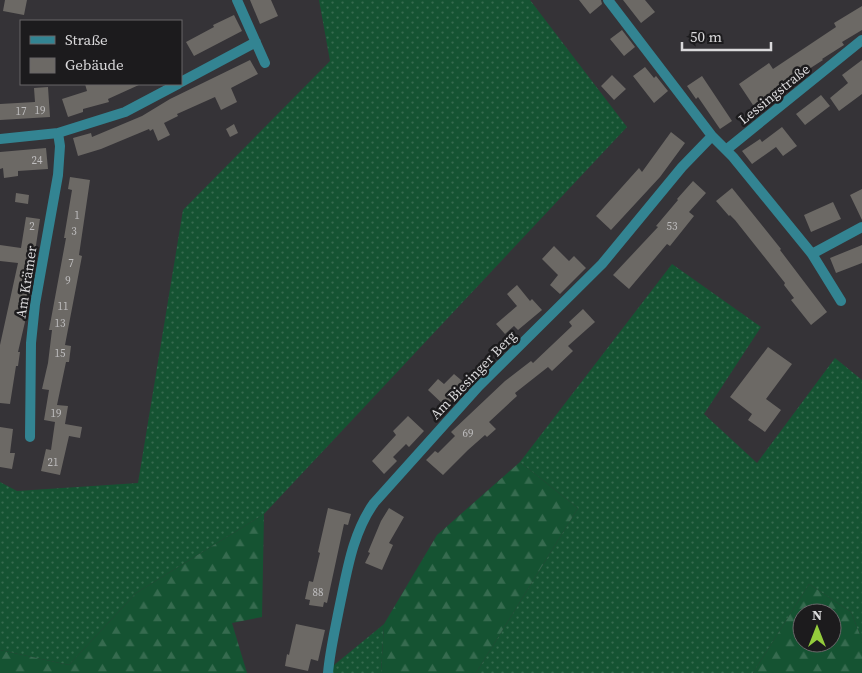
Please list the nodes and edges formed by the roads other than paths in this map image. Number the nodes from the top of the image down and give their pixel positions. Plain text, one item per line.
1 (237, 0) edge
2 (608, 0) edge
3 (862, 40) edge
4 (256, 42) junction
5 (266, 63) dead end
6 (182, 82) edge
7 (176, 85) edge
8 (58, 132) junction
9 (712, 136) junction
10 (0, 139) edge
11 (726, 150) junction
12 (862, 227) edge
13 (812, 254) junction
14 (841, 301) dead end
15 (30, 438) dead end
16 (328, 673) edge

1 - 4 street
2 - 9 street
3 - 11 street, Lessingstraße
4 - 5 street
4 - 6 street
7 - 8 street
8 - 10 street
8 - 15 street, Am Krämer
9 - 11 street
9 - 16 street, Am Biesinger Berg
11 - 13 street
12 - 13 street
13 - 14 street

